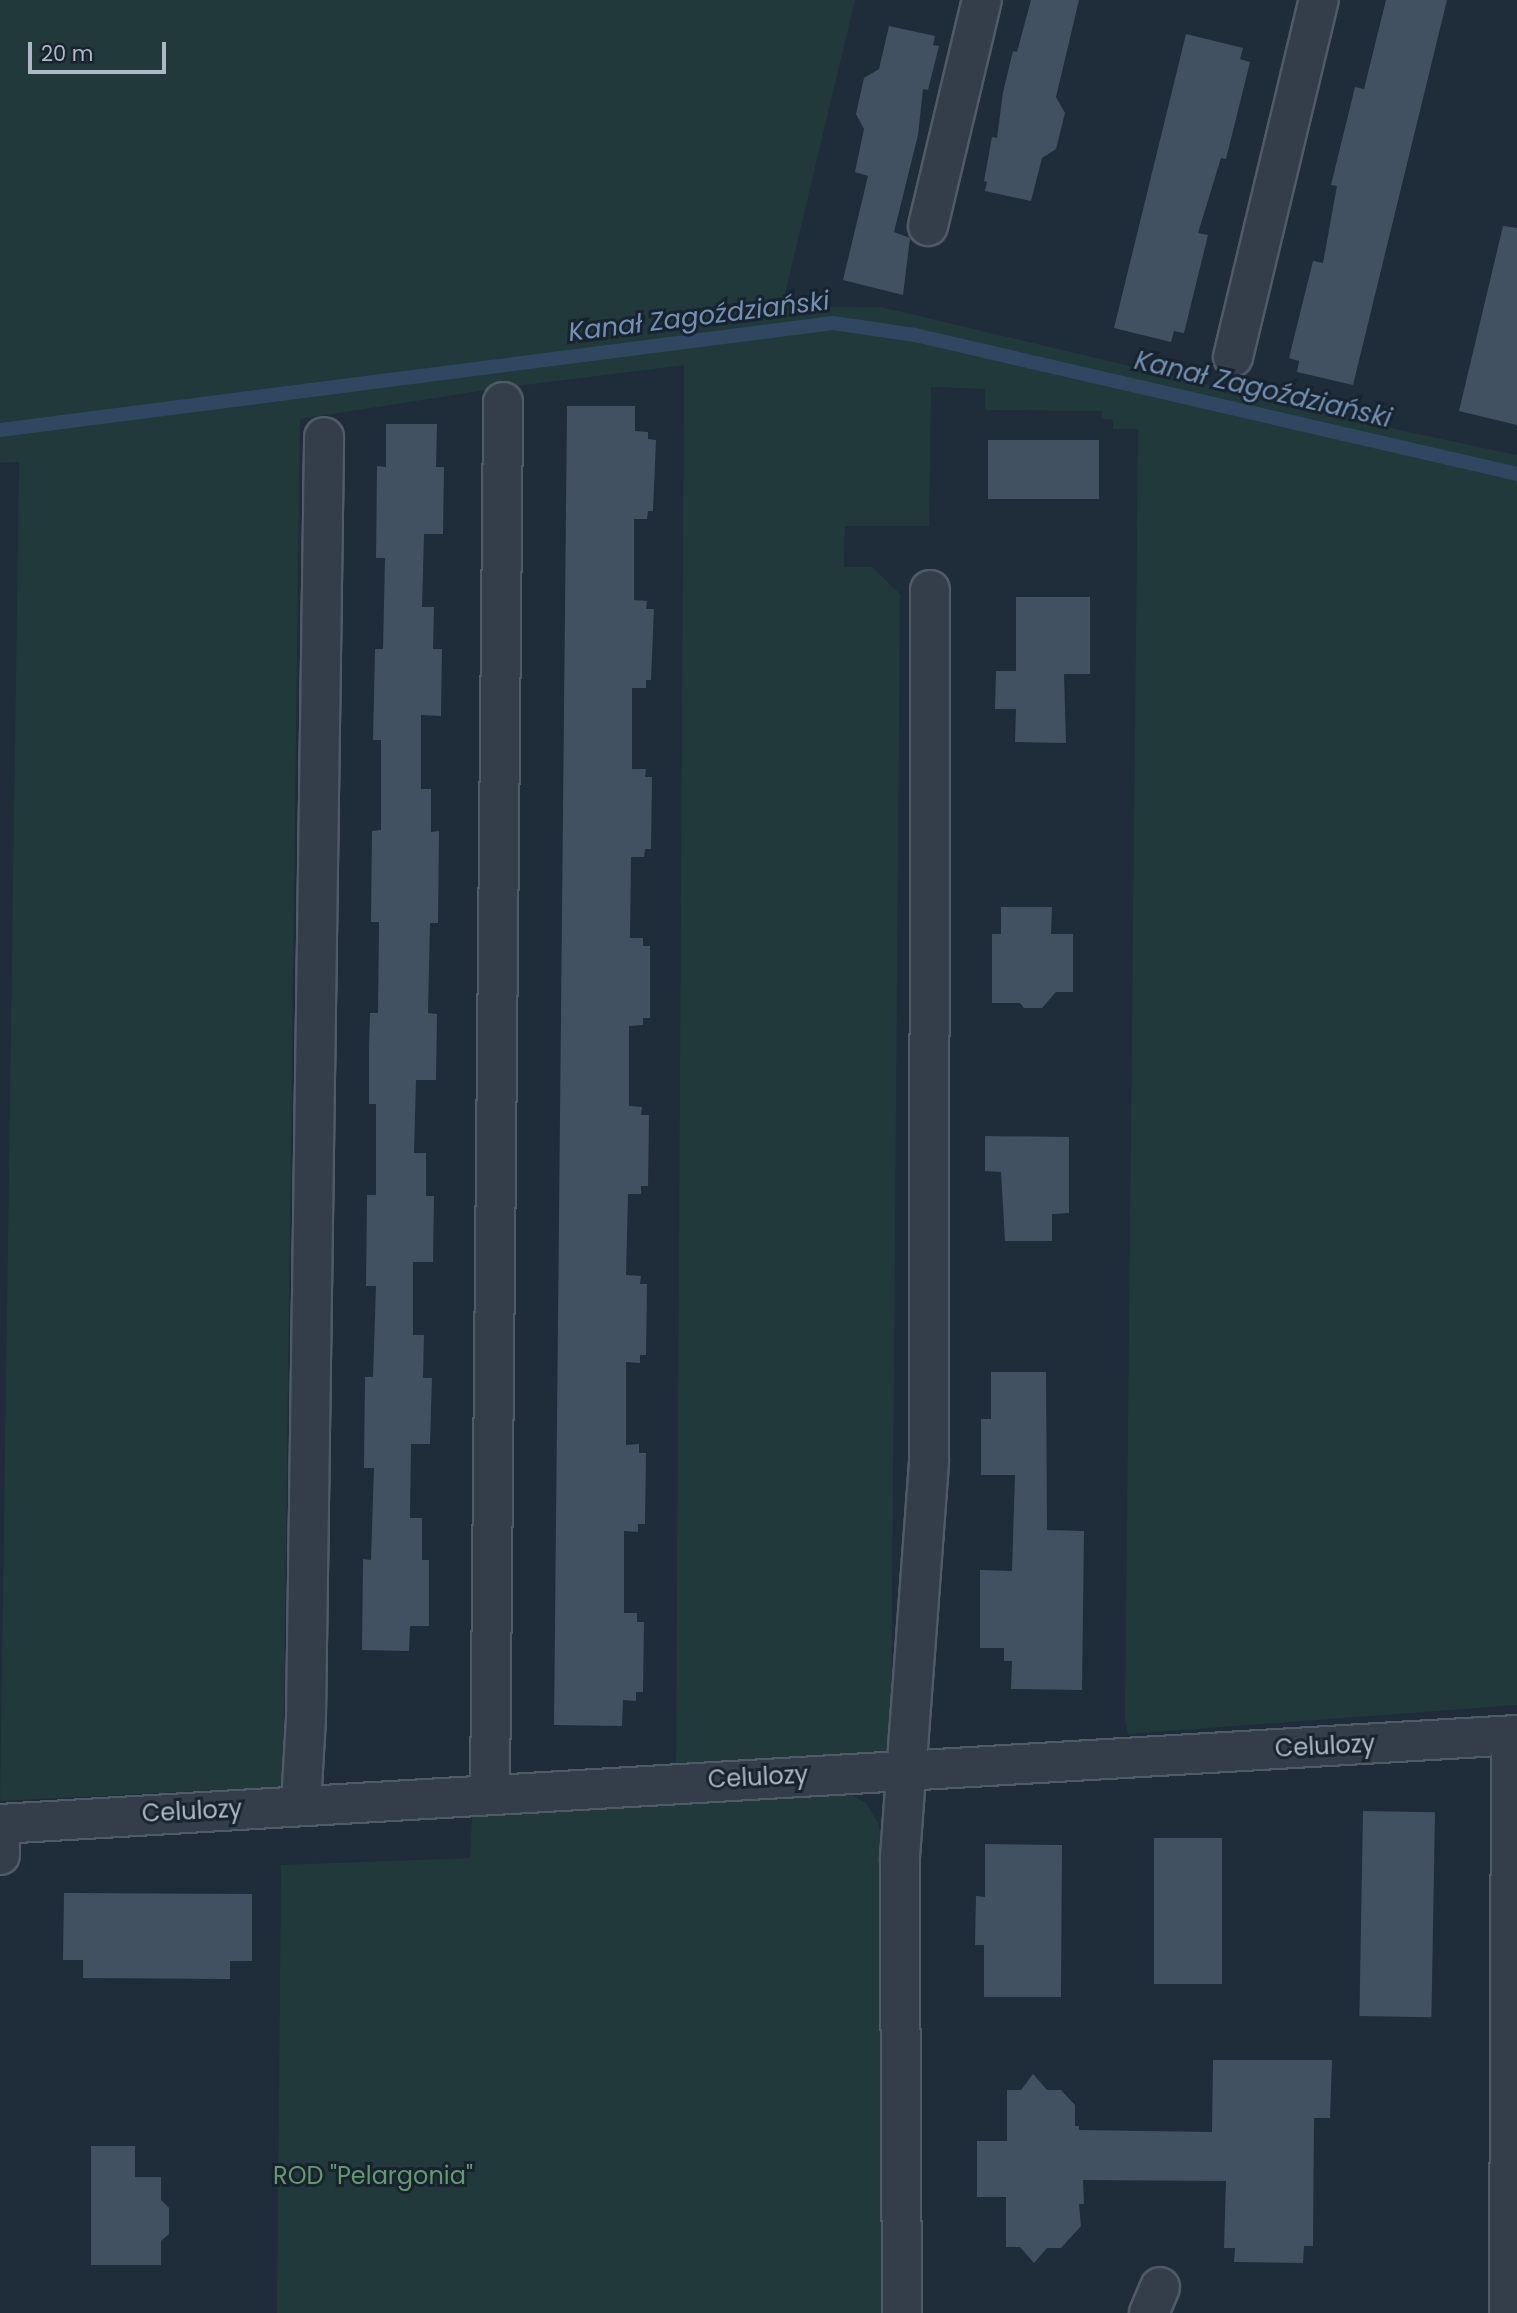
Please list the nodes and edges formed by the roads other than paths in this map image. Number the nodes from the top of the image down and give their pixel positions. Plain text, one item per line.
1 (982, 0) edge
2 (1319, 0) edge
3 (928, 226) dead end
4 (1233, 356) dead end
5 (503, 402) dead end
6 (324, 437) dead end
7 (930, 590) dead end
8 (1514, 1735) edge
9 (907, 1768) junction
10 (491, 1793) junction
11 (301, 1805) junction
12 (0, 1824) edge
13 (0, 1856) edge
14 (902, 2313) edge
15 (1509, 2313) edge

1 - 3 street
2 - 4 street
5 - 10 street
6 - 11 street
7 - 9 street
8 - 9 street, Celulozy
8 - 15 street
9 - 10 street, Celulozy
9 - 14 street
10 - 11 street, Celulozy
11 - 12 street, Celulozy
12 - 13 street

